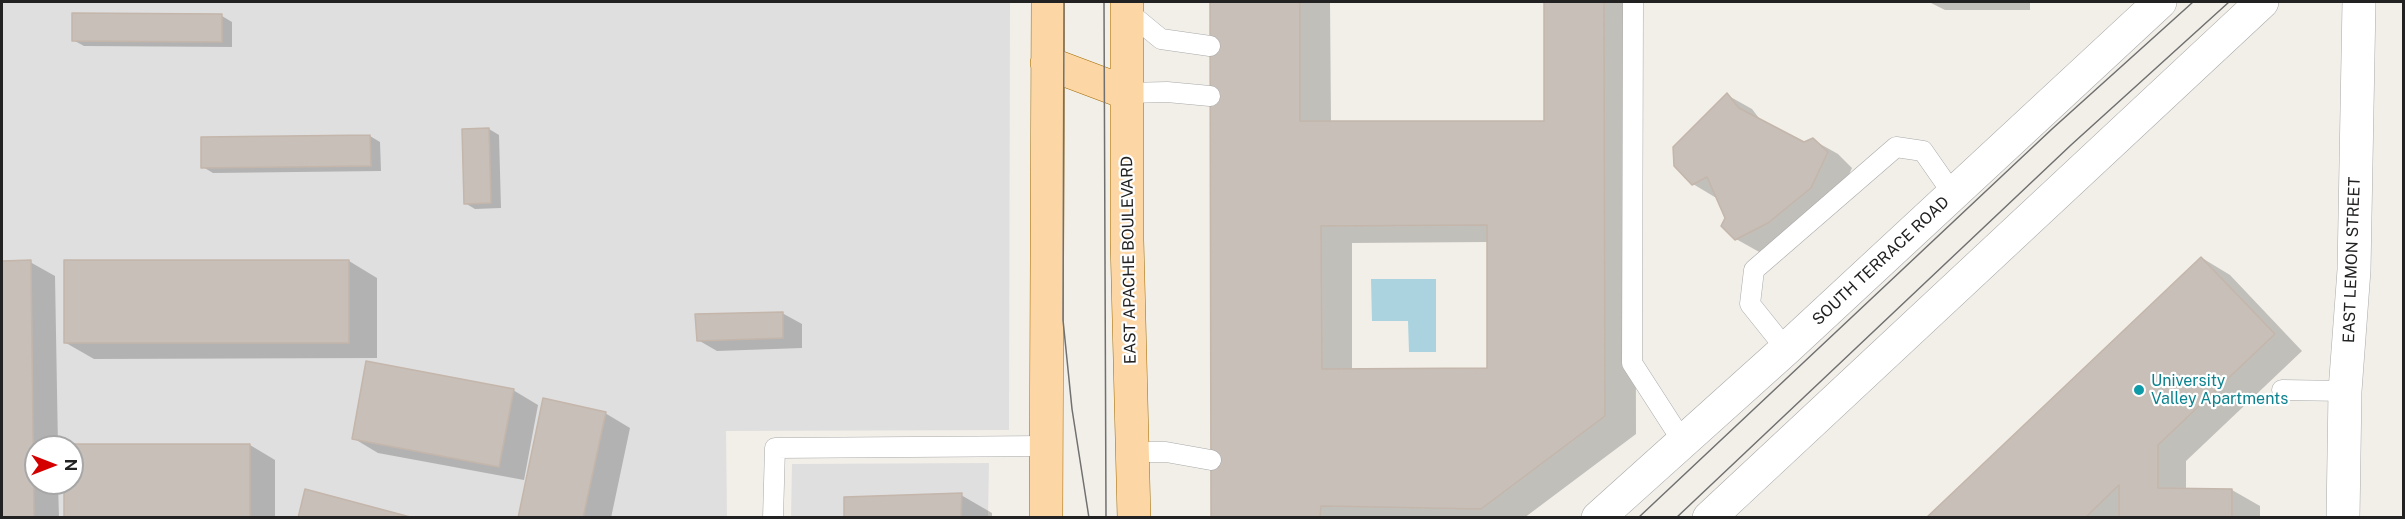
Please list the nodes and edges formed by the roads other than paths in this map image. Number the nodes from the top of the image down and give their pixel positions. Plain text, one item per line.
1 (1047, 2) edge
2 (1633, 2) edge
3 (2160, 2) edge
4 (2262, 2) edge
5 (2359, 2) edge
6 (1127, 6) edge
7 (1210, 46) dead end
8 (1047, 63) junction
9 (1127, 93) junction
10 (1210, 96) dead end
11 (1953, 194) junction
12 (1786, 349) junction
13 (2282, 390) dead end
14 (2345, 391) junction
15 (1683, 442) junction
16 (1046, 446) junction
17 (1133, 452) junction
18 (1211, 460) dead end
19 (773, 518) edge
20 (1046, 518) edge
21 (1134, 518) edge
22 (1598, 518) edge
23 (1709, 518) edge
24 (2343, 518) edge

1 - 8 main road
2 - 15 lane
3 - 11 street, SOUTH TERRACE ROAD
4 - 23 street
5 - 14 street, EAST LEMON STREET
6 - 7 lane
6 - 9 main road, EAST APACHE BOULEVARD
8 - 9 main road
8 - 16 main road
9 - 10 lane
9 - 17 main road, EAST APACHE BOULEVARD
11 - 12 street, SOUTH TERRACE ROAD
11 - 12 lane
12 - 15 street, SOUTH TERRACE ROAD
13 - 14 lane
14 - 24 street, EAST LEMON STREET
15 - 22 street, SOUTH TERRACE ROAD
16 - 19 lane
16 - 20 main road
17 - 18 lane
17 - 21 main road, EAST APACHE BOULEVARD

